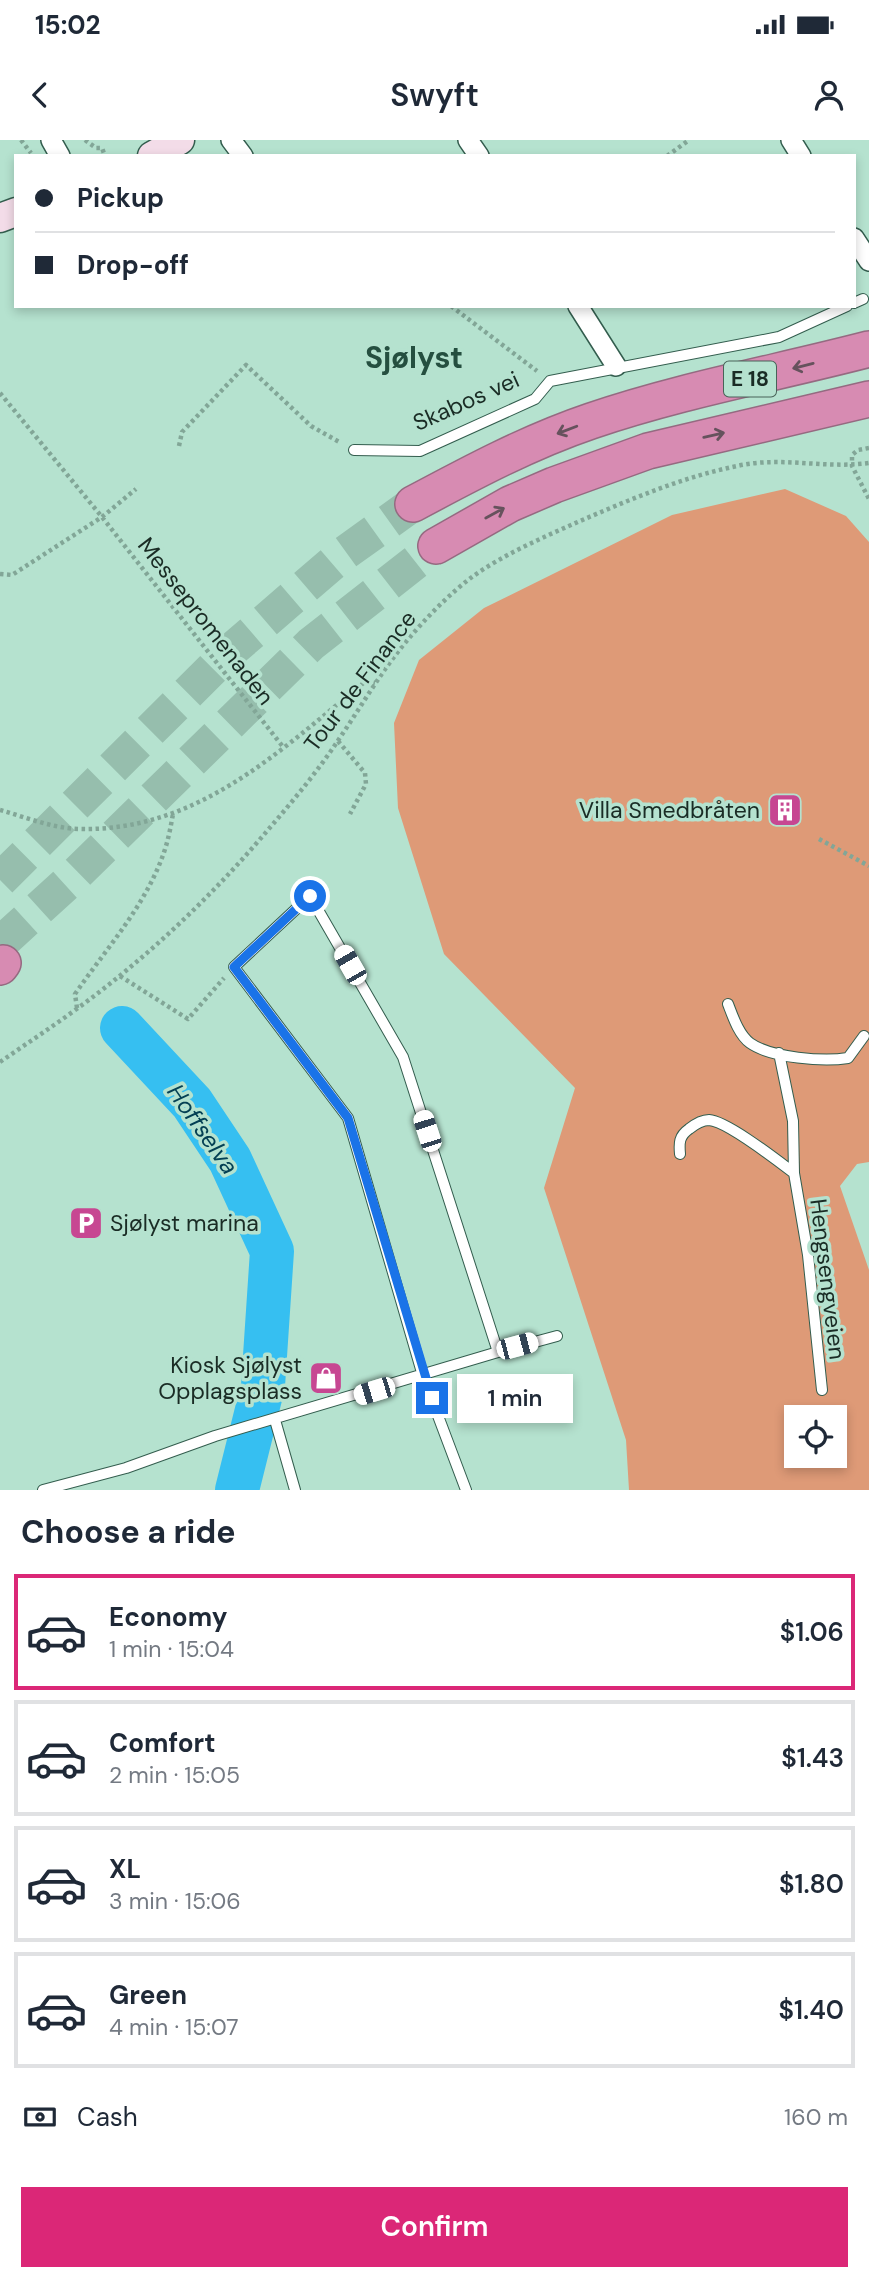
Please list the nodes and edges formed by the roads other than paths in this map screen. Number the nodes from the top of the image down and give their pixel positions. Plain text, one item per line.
1 (180, 140) edge
2 (156, 154) edge
3 (856, 241) edge
4 (869, 261) edge
5 (579, 308) edge
6 (843, 308) edge
7 (869, 349) edge
8 (617, 366) junction
9 (869, 399) edge
10 (354, 450) road end
11 (413, 504) tunnel mouth
12 (436, 546) tunnel mouth
13 (728, 1004) dead end
14 (864, 1036) dead end
15 (779, 1053) junction
16 (680, 1154) dead end
17 (794, 1173) junction
18 (557, 1336) dead end
19 (498, 1352) junction
20 (423, 1376) junction
21 (822, 1390) dead end
22 (275, 1420) junction
23 (43, 1490) edge
24 (295, 1490) edge
25 (466, 1490) edge

1 - 2 street
3 - 4 street
5 - 8 street
6 - 8 lane
7 -> 11 highway, E 18
8 - 10 lane, Skabos vei
12 -> 9 highway, E 18
13 - 15 lane
14 - 15 lane
15 - 17 lane, Hengsengveien
16 - 17 lane, Hengsengveien
17 - 21 lane, Hengsengveien
18 - 19 lane
19 - 20 lane
19 - 20 lane
20 - 22 lane
20 - 25 lane
22 - 23 lane
22 - 24 lane

